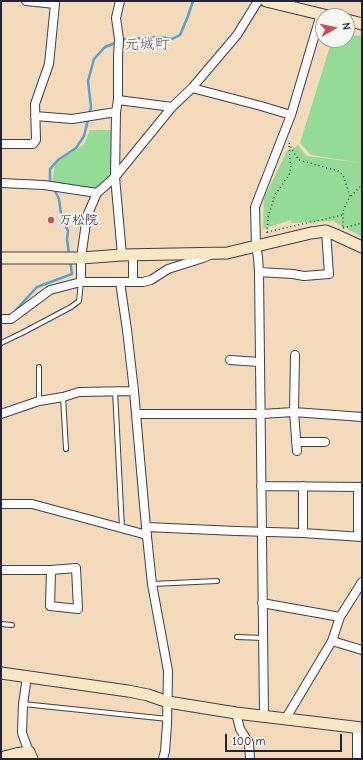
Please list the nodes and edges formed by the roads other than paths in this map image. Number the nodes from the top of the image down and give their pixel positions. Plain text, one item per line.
1 (26, 1) edge
2 (120, 1) edge
3 (258, 1) edge
4 (266, 1) edge
5 (55, 2) edge
6 (315, 13) edge
7 (315, 42) edge
8 (192, 88) junction
9 (118, 100) junction
10 (172, 107) junction
11 (116, 112) junction
12 (291, 115) junction
13 (36, 116) junction
14 (1, 144) edge
15 (115, 177) junction
16 (1, 183) edge
17 (97, 193) junction
18 (326, 231) junction
19 (263, 240) junction
20 (362, 247) edge
21 (213, 254) junction
22 (122, 255) junction
23 (133, 255) junction
24 (1, 258) edge
25 (81, 258) junction
26 (259, 272) junction
27 (81, 282) junction
28 (120, 282) junction
29 (133, 282) junction
30 (1, 319) edge
31 (1, 343) edge
32 (295, 355) dead end
33 (230, 360) dead end
34 (259, 362) junction
35 (39, 366) dead end
36 (134, 390) junction
37 (115, 391) junction
38 (63, 397) junction
39 (39, 401) junction
40 (294, 412) junction
41 (1, 414) edge
42 (136, 414) junction
43 (261, 414) junction
44 (362, 417) edge
45 (296, 442) junction
46 (325, 442) dead end
47 (66, 449) dead end
48 (297, 451) dead end
49 (261, 486) junction
50 (304, 486) junction
51 (360, 487) edge
52 (1, 504) edge
53 (122, 528) junction
54 (146, 531) junction
55 (261, 532) junction
56 (303, 533) junction
57 (360, 535) edge
58 (1, 570) edge
59 (50, 570) junction
60 (217, 581) dead end
61 (362, 582) edge
62 (152, 584) junction
63 (262, 603) junction
64 (340, 617) junction
65 (1, 624) edge
66 (12, 625) dead end
67 (237, 637) dead end
68 (263, 638) junction
69 (332, 641) junction
70 (362, 650) edge
71 (1, 673) edge
72 (27, 676) junction
73 (168, 702) junction
74 (23, 704) junction
75 (236, 713) junction
76 (264, 716) junction
77 (286, 718) junction
78 (168, 719) junction
79 (360, 728) edge
80 (31, 755) edge
81 (1, 758) edge
82 (163, 759) edge
83 (250, 759) edge
84 (357, 759) edge

1 - 5 street
2 - 9 street
3 - 8 street
4 - 6 street
5 - 13 street
7 - 12 street
8 - 10 street
8 - 12 street
9 - 10 street
9 - 11 street
10 - 15 street
11 - 13 street
11 - 15 street
12 - 19 street
13 - 14 street
15 - 17 street
15 - 22 street
16 - 17 street
17 - 25 street
18 - 19 street
18 - 20 street
18 - 26 street
19 - 21 street
19 - 26 street
21 - 23 street
21 - 29 street
22 - 23 street
22 - 25 street
23 - 29 street
24 - 25 street
25 - 27 street
26 - 34 street
27 - 28 street
27 - 30 street
27 - 31 lane
28 - 29 street
28 - 36 street
32 - 40 street
33 - 34 street
34 - 43 street
35 - 39 lane
36 - 37 street
36 - 42 street
37 - 38 street
37 - 53 lane
38 - 39 street
38 - 47 lane
39 - 41 street
40 - 43 street
40 - 44 street
40 - 45 street
42 - 43 street
42 - 54 street
43 - 49 street
45 - 46 street
45 - 48 street
49 - 50 street
49 - 55 street
50 - 51 street
50 - 56 street
51 - 57 street
52 - 53 street
53 - 54 street
54 - 55 street
54 - 62 street
55 - 56 street
55 - 63 street
56 - 57 street
58 - 59 street
59 - 59 street
60 - 62 lane
61 - 64 street
62 - 73 street
63 - 64 street
63 - 68 street
64 - 69 street
65 - 66 lane
67 - 68 lane
68 - 76 street
69 - 70 street
69 - 77 street
71 - 72 street
72 - 73 street
72 - 74 street
73 - 75 street
73 - 78 street
74 - 78 lane
74 - 80 street
75 - 76 street
75 - 83 street
76 - 77 street
77 - 79 street
78 - 82 street
79 - 84 street
80 - 81 street

